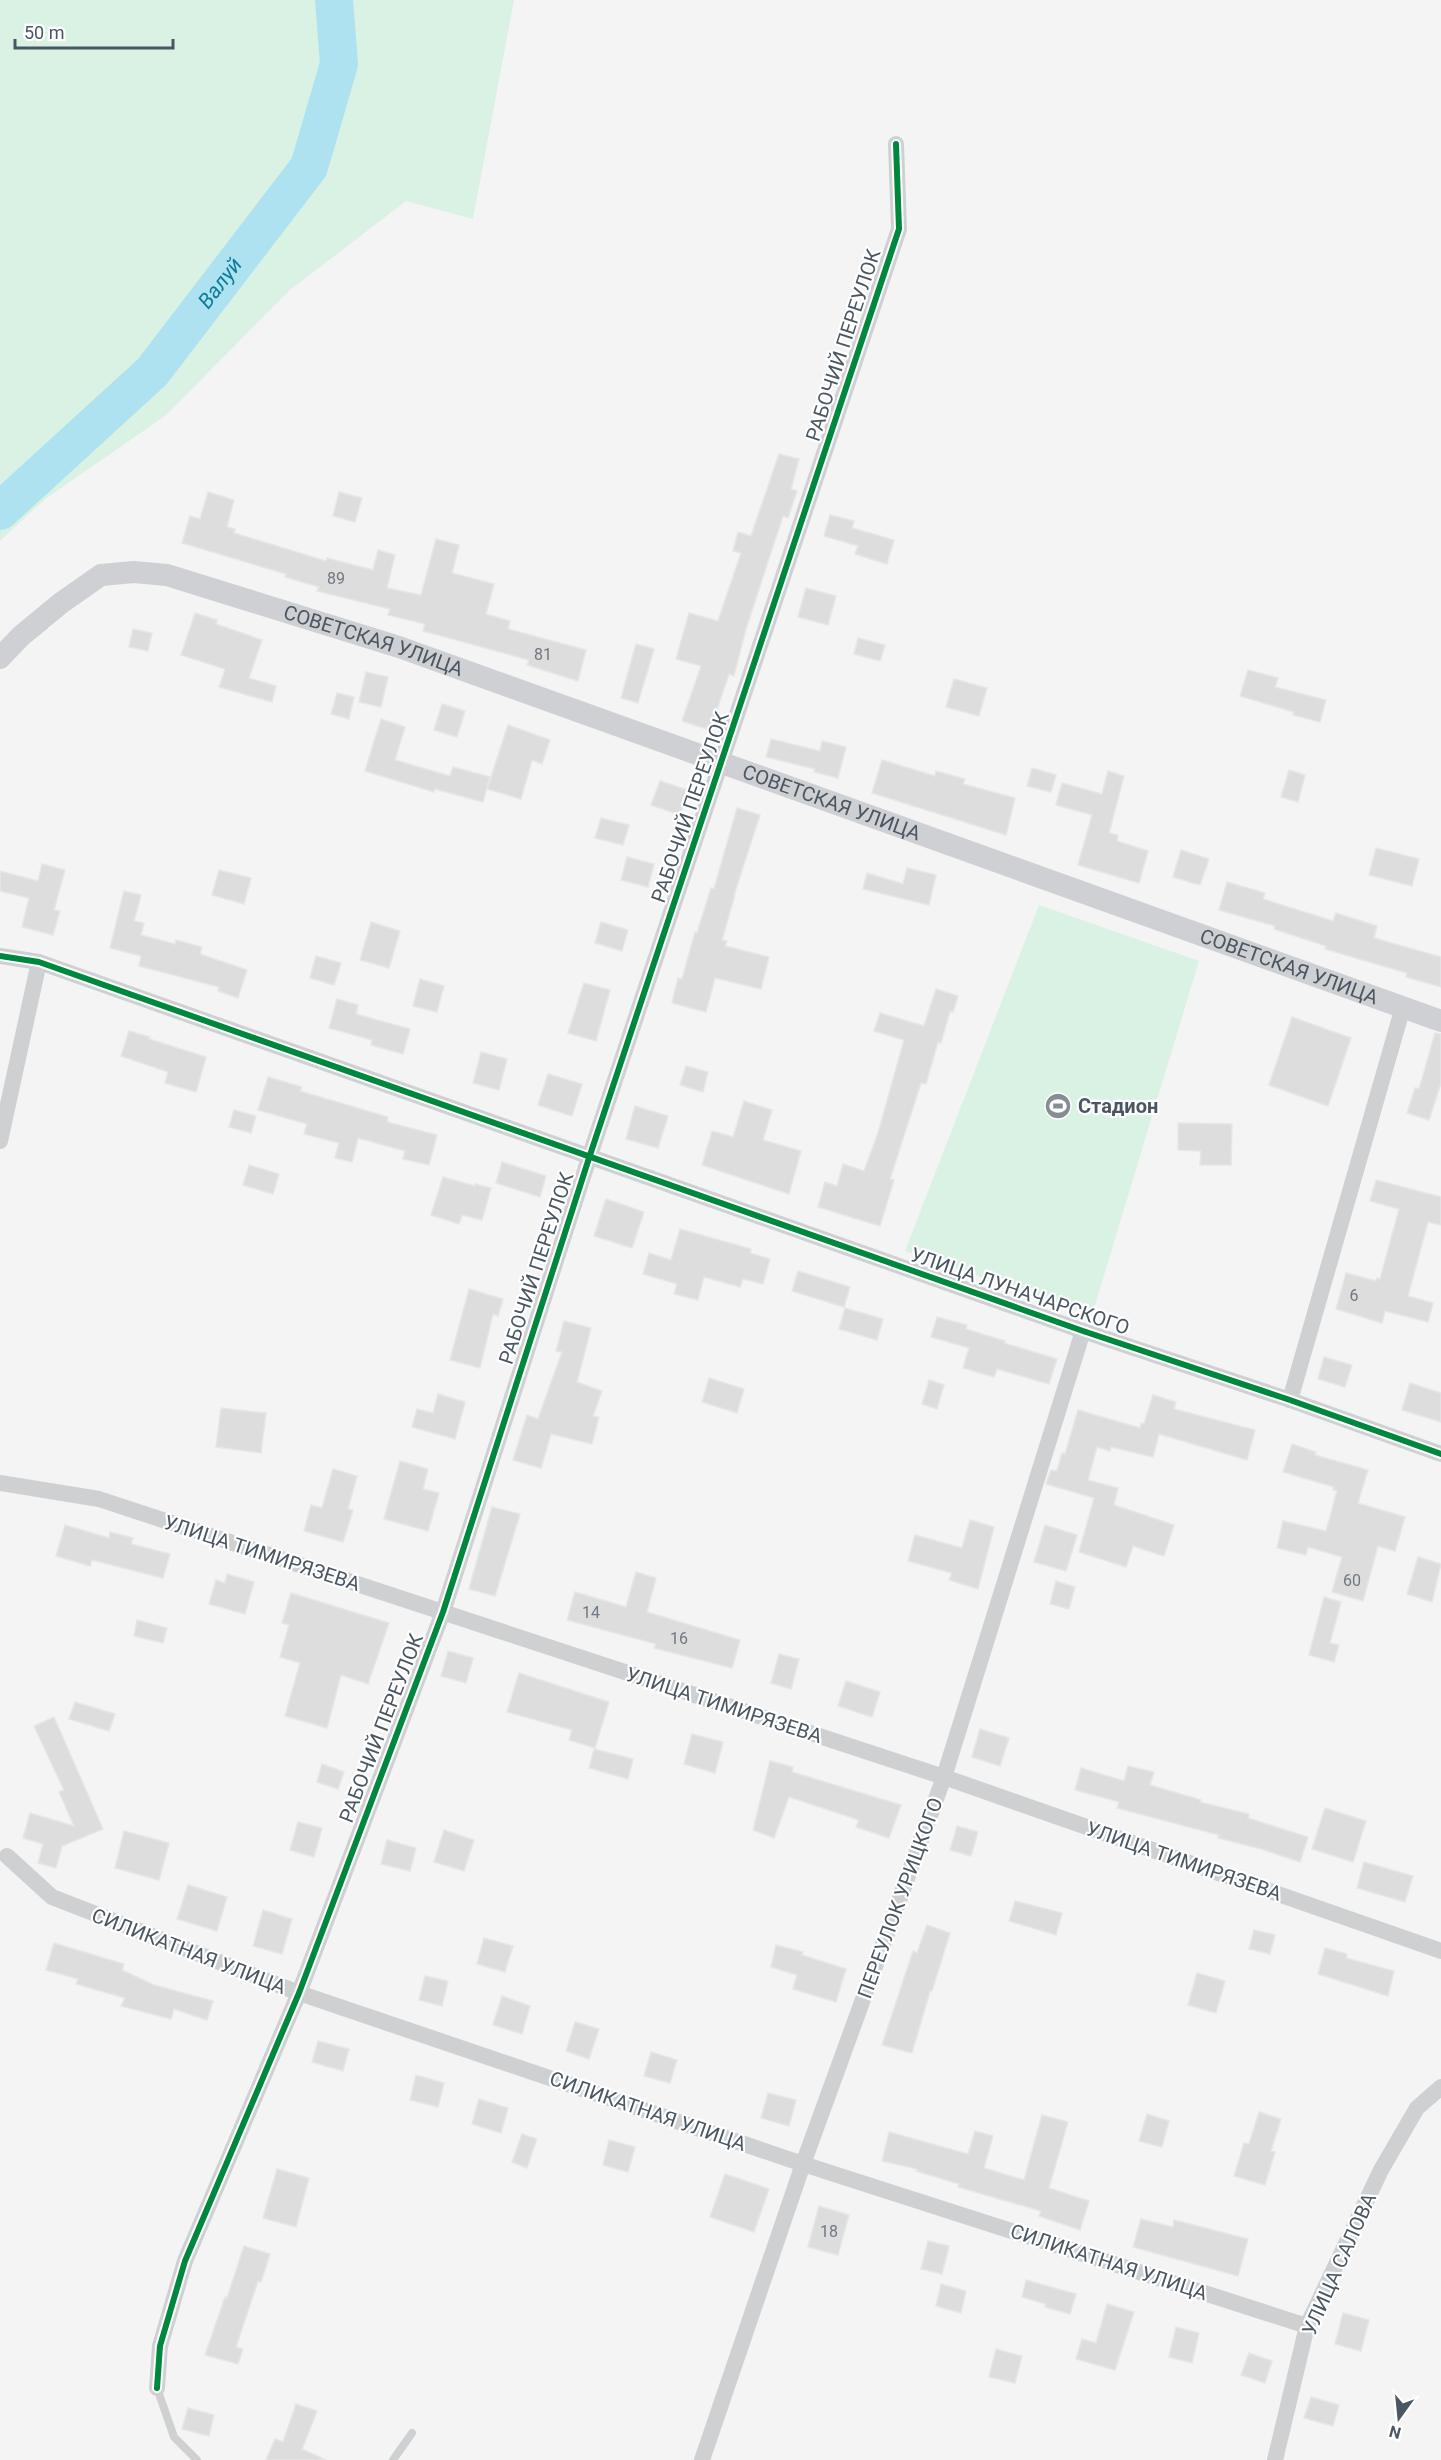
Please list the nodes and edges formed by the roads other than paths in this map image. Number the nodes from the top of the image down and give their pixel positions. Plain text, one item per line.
1 (896, 144) dead end
2 (0, 658) edge
3 (722, 761) junction
4 (0, 956) edge
5 (39, 962) junction
6 (1402, 1007) junction
7 (1441, 1021) edge
8 (0, 1141) edge
9 (590, 1155) junction
10 (1083, 1331) junction
11 (1290, 1400) junction
12 (1441, 1454) edge
13 (0, 1483) edge
14 (442, 1612) junction
15 (945, 1778) junction
16 (7, 1856) dead end
17 (1441, 1950) edge
18 (298, 1993) junction
19 (1441, 2087) edge
20 (803, 2164) junction
21 (1307, 2326) junction
22 (157, 2388) joint
23 (412, 2433) dead end
24 (197, 2460) edge
25 (393, 2460) edge
26 (702, 2460) edge
27 (1275, 2460) edge

1 - 3 street, РАБОЧИЙ ПЕРЕУЛОК
2 - 3 main road, СОВЕТСКАЯ УЛИЦА
3 - 6 main road, СОВЕТСКАЯ УЛИЦА
3 - 9 street, РАБОЧИЙ ПЕРЕУЛОК
4 - 5 street, УЛИЦА ЛУНАЧАРСКОГО
5 - 8 street
5 - 9 street, УЛИЦА ЛУНАЧАРСКОГО
6 - 7 main road, СОВЕТСКАЯ УЛИЦА
6 - 11 street
9 - 10 street, УЛИЦА ЛУНАЧАРСКОГО
9 - 14 street, РАБОЧИЙ ПЕРЕУЛОК
10 - 11 street, УЛИЦА ЛУНАЧАРСКОГО
10 - 15 street, ПЕРЕУЛОК УРИЦКОГО
11 - 12 street, УЛИЦА ЛУНАЧАРСКОГО
13 - 14 street, УЛИЦА ТИМИРЯЗЕВА
14 - 15 street, УЛИЦА ТИМИРЯЗЕВА
14 - 18 street, РАБОЧИЙ ПЕРЕУЛОК
15 - 17 street, УЛИЦА ТИМИРЯЗЕВА
15 - 20 street, ПЕРЕУЛОК УРИЦКОГО
16 - 18 street, СИЛИКАТНАЯ УЛИЦА
18 - 20 street, СИЛИКАТНАЯ УЛИЦА
18 - 22 street, РАБОЧИЙ ПЕРЕУЛОК
19 - 21 street, УЛИЦА САЛОВА
20 - 21 street, СИЛИКАТНАЯ УЛИЦА
20 - 26 street, ПЕРЕУЛОК УРИЦКОГО
21 - 27 street, УЛИЦА САЛОВА
22 - 24 lane
23 - 25 lane

